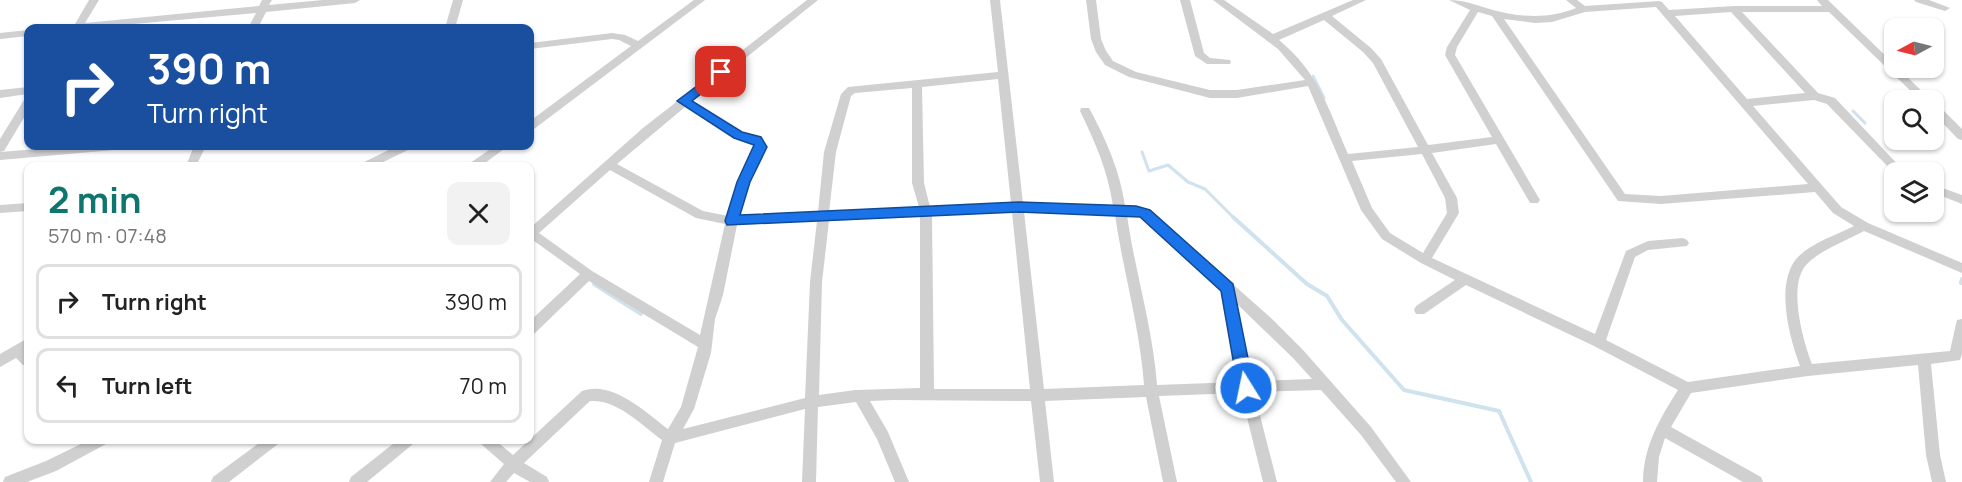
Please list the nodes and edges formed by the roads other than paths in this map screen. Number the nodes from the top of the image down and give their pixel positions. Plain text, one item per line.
1 (94, 0) edge
2 (355, 0) edge
3 (458, 0) edge
4 (700, 0) edge
5 (813, 0) edge
6 (995, 0) edge
7 (1090, 0) edge
8 (1185, 0) edge
9 (1218, 0) edge
10 (1361, 0) edge
11 (1454, 0) edge
12 (1572, 0) edge
13 (1822, 0) edge
14 (1919, 0) edge
15 (1660, 2) edge
16 (265, 5) edge
17 (1945, 8) dead end
18 (1475, 9) junction
19 (1583, 9) junction
20 (1734, 9) junction
21 (1832, 9) junction
22 (1668, 13) junction
23 (1324, 15) junction
24 (1497, 16) junction
25 (80, 24) edge
26 (104, 24) edge
27 (255, 24) edge
28 (451, 24) edge
29 (24, 33) edge
30 (0, 36) edge
31 (1270, 39) junction
32 (534, 46) edge
33 (639, 46) junction
34 (1226, 62) dead end
35 (1004, 75) junction
36 (1312, 82) junction
37 (916, 85) junction
38 (1916, 90) edge
39 (24, 91) edge
40 (0, 94) edge
41 (1814, 96) junction
42 (684, 101) junction
43 (1744, 103) junction
44 (24, 109) edge
45 (1085, 111) dead end
46 (1944, 118) edge
47 (534, 123) edge
48 (1962, 135) edge
49 (1498, 140) junction
50 (0, 148) edge
51 (68, 150) edge
52 (398, 150) edge
53 (496, 150) edge
54 (1424, 150) junction
55 (0, 156) edge
56 (1344, 158) junction
57 (374, 162) edge
58 (480, 162) edge
59 (1891, 162) edge
60 (609, 165) junction
61 (1817, 188) junction
62 (1944, 193) edge
63 (1534, 200) dead end
64 (1962, 200) edge
65 (24, 207) edge
66 (1019, 207) junction
67 (0, 209) edge
68 (1119, 210) junction
69 (926, 212) junction
70 (824, 218) junction
71 (732, 221) junction
72 (1864, 226) junction
73 (534, 230) edge
74 (534, 236) edge
75 (1683, 243) dead end
76 (1425, 260) junction
77 (1962, 268) edge
78 (588, 274) junction
79 (1466, 279) junction
80 (1228, 288) junction
81 (1420, 310) dead end
82 (1962, 324) edge
83 (534, 325) edge
84 (1599, 342) junction
85 (706, 345) junction
86 (23, 347) edge
87 (1958, 357) edge
88 (1924, 360) junction
89 (0, 361) edge
90 (1808, 370) junction
91 (1324, 384) junction
92 (1246, 388) junction
93 (1687, 388) junction
94 (1151, 389) junction
95 (927, 395) junction
96 (1038, 395) junction
97 (860, 396) junction
98 (811, 402) junction
99 (1664, 430) junction
100 (670, 438) junction
101 (93, 444) edge
102 (268, 444) edge
103 (403, 444) edge
104 (490, 444) edge
105 (513, 464) junction
106 (10, 482) edge
107 (218, 482) edge
108 (356, 482) edge
109 (496, 482) edge
110 (542, 482) edge
111 (656, 482) edge
112 (809, 482) edge
113 (902, 482) edge
114 (1047, 482) edge
115 (1170, 482) edge
116 (1270, 482) edge
117 (1404, 482) edge
118 (1650, 482) edge
119 (1756, 482) edge
120 (1939, 482) edge

1 - 25 street
2 - 16 street
3 - 28 street
4 - 33 street
5 - 42 street
6 - 35 street
7 - 36 street
8 - 34 street
9 - 31 street
10 - 23 street
11 - 18 street
12 - 19 street
13 - 21 street
14 - 17 street
15 - 19 street
15 - 22 street
16 - 26 street
16 - 27 street
18 - 24 street
18 - 49 street
19 - 24 street
20 - 21 street
20 - 22 street
20 - 41 street
21 - 38 street
22 - 43 street
23 - 31 street
23 - 54 street
24 - 61 street
29 - 30 street
31 - 36 street
32 - 33 street
33 - 47 street
35 - 37 street
35 - 66 street
36 - 56 street
37 - 69 street
37 - 70 street
39 - 40 street
41 - 43 street
41 - 59 street
42 - 60 street
42 - 71 street
43 - 61 street
44 - 50 street
45 - 68 street
46 - 48 street
49 - 54 street
49 - 63 street
51 - 55 street
52 - 57 street
53 - 58 street
54 - 56 street
54 - 76 street
56 - 76 street
60 - 71 street
60 - 73 street
61 - 72 street
62 - 64 street
65 - 67 street
66 - 68 street
66 - 69 street
66 - 96 street
68 - 80 street
68 - 94 street
69 - 70 street
69 - 95 street
70 - 71 street
70 - 98 street
71 - 85 street
72 - 77 street
72 - 90 street
74 - 78 street
75 - 84 street
76 - 79 street
78 - 83 street
78 - 85 street
79 - 81 street
79 - 84 street
80 - 91 street
80 - 92 street
82 - 87 street
84 - 93 street
85 - 100 street
86 - 89 street
87 - 88 street
88 - 90 street
88 - 120 street
90 - 93 street
91 - 92 street
91 - 117 street
92 - 94 street
92 - 116 street
93 - 99 street
94 - 96 street
94 - 115 street
95 - 96 street
95 - 97 street
96 - 114 street
97 - 98 street
97 - 113 street
98 - 100 street
98 - 112 street
99 - 118 street
99 - 119 street
100 - 105 street
100 - 111 street
101 - 106 street
102 - 107 street
103 - 108 street
104 - 105 street
105 - 109 street
105 - 110 street

